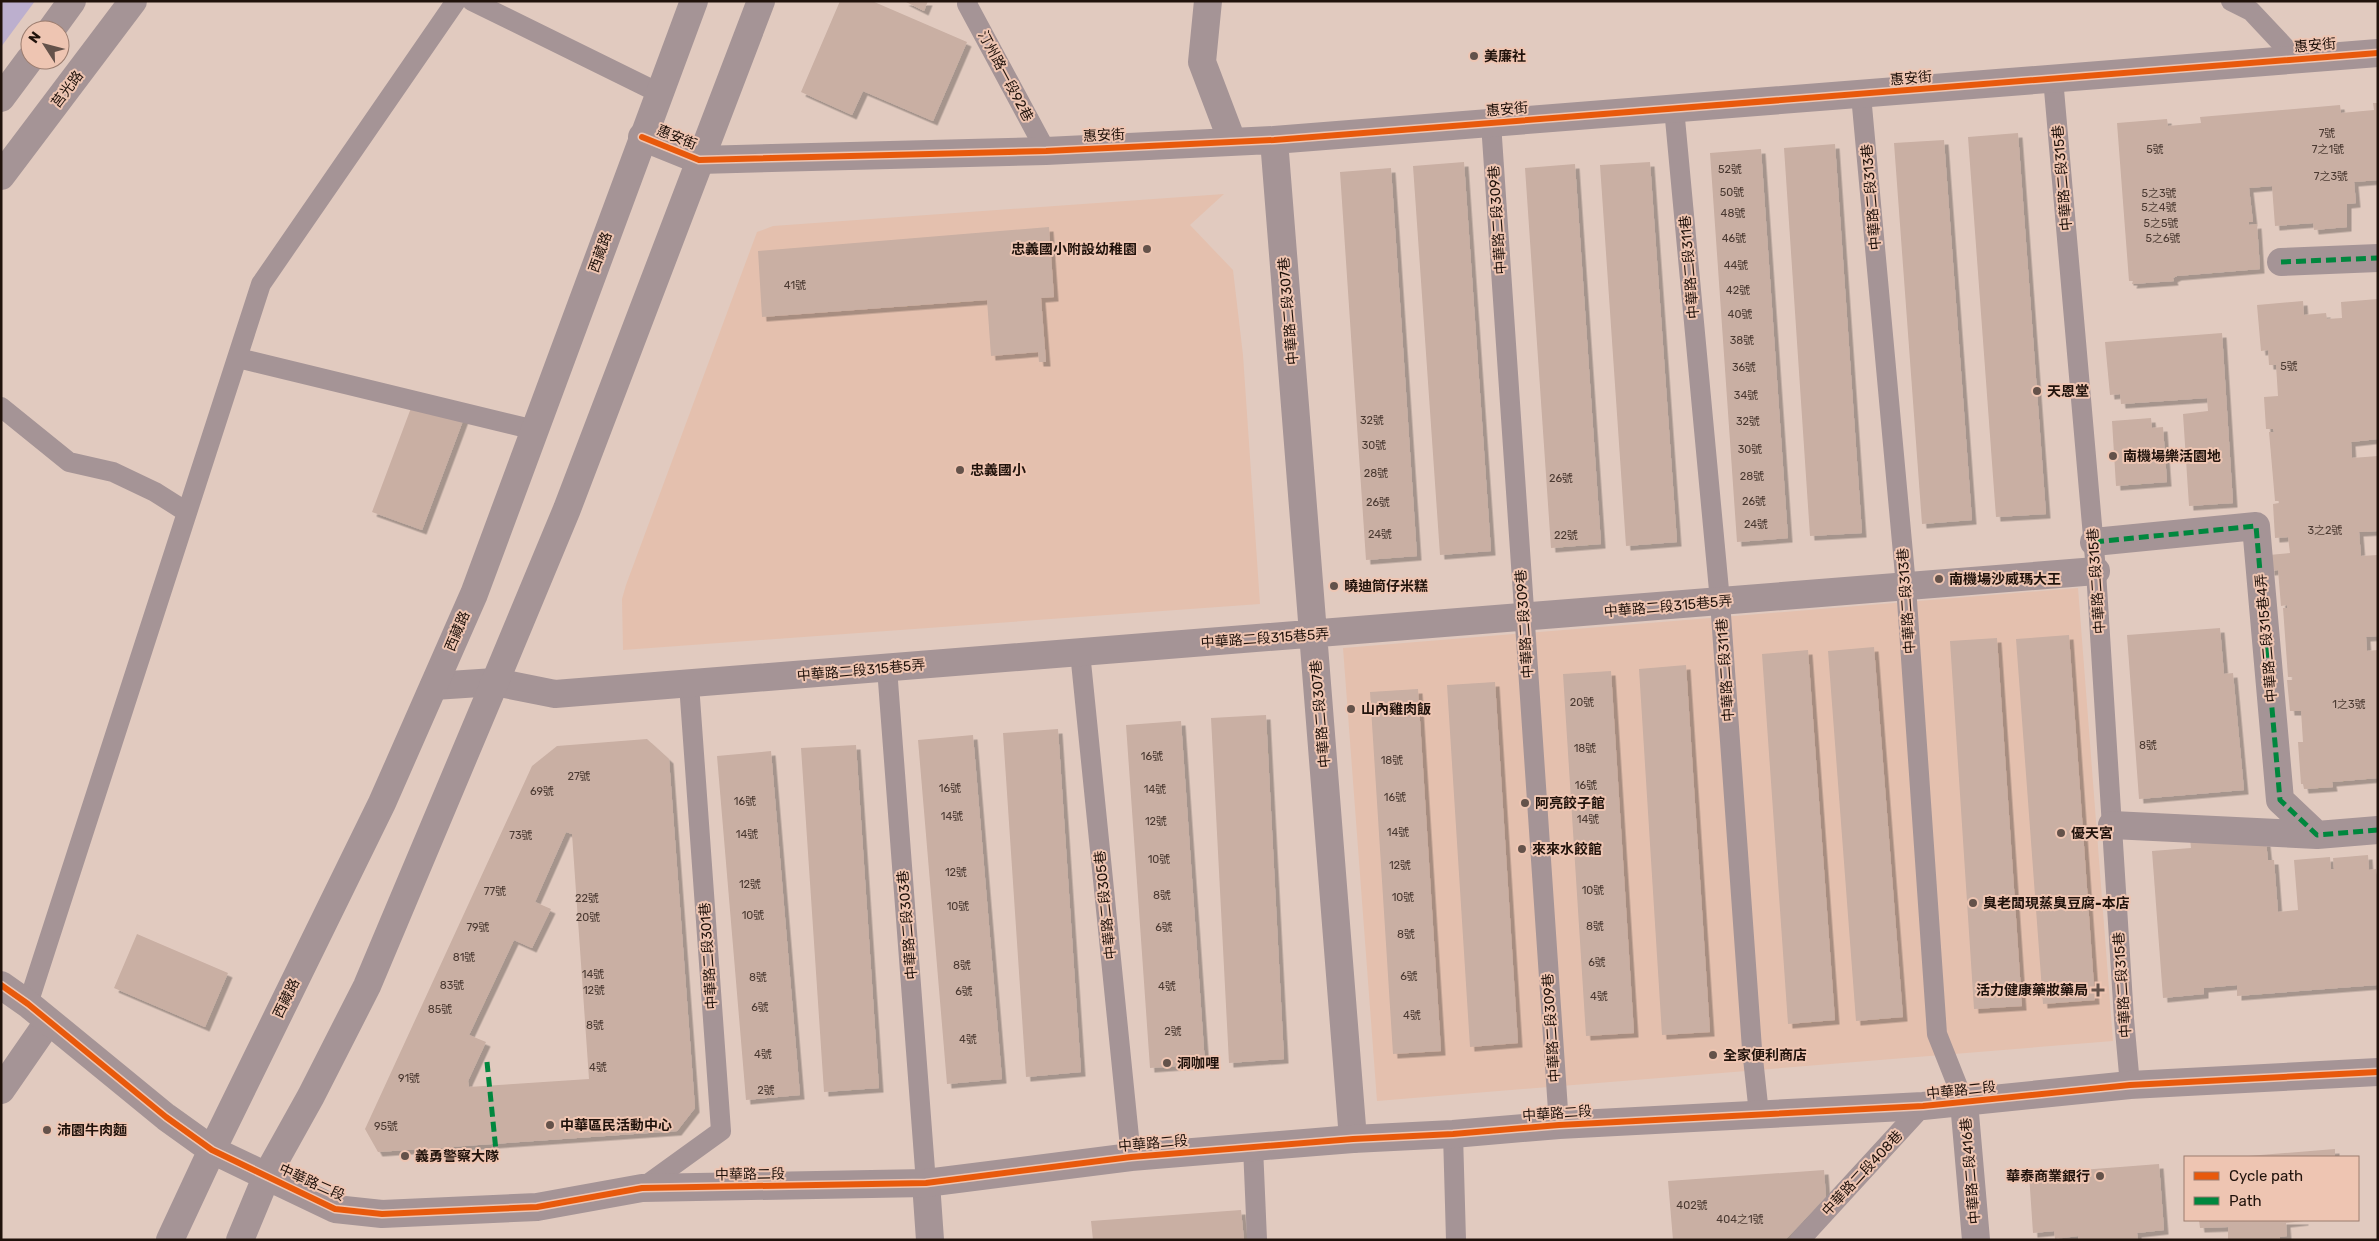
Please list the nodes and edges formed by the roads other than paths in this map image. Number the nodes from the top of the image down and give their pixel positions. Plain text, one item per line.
1 (72, 1) edge
2 (133, 1) edge
3 (456, 1) edge
4 (472, 1) edge
5 (694, 1) edge
6 (761, 1) edge
7 (968, 1) edge
8 (1208, 1) edge
9 (2231, 1) edge
10 (58, 20) edge
11 (2378, 53) edge
12 (2296, 59) junction
13 (21, 70) edge
14 (2053, 78) junction
15 (659, 93) junction
16 (1861, 95) junction
17 (1, 98) edge
18 (1674, 108) junction
19 (1491, 123) junction
20 (642, 136) junction
21 (1274, 140) junction
22 (1232, 141) junction
23 (1046, 151) junction
24 (699, 160) junction
25 (1, 176) edge
26 (2378, 258) edge
27 (2281, 262) dead end
28 (238, 358) junction
29 (1, 407) edge
30 (535, 430) junction
31 (186, 511) junction
32 (2094, 542) junction
33 (2096, 571) junction
34 (1906, 586) junction
35 (1720, 601) junction
36 (1524, 617) junction
37 (1313, 634) junction
38 (1080, 652) junction
39 (887, 668) junction
40 (496, 682) junction
41 (689, 684) junction
42 (434, 686) junction
43 (2112, 824) junction
44 (2378, 830) edge
45 (2317, 836) junction
46 (1, 985) edge
47 (28, 1004) junction
48 (48, 1022) junction
49 (2378, 1072) edge
50 (2130, 1085) junction
51 (1, 1090) edge
52 (1964, 1102) junction
53 (1923, 1106) junction
54 (1759, 1114) junction
55 (1559, 1125) junction
56 (1453, 1134) junction
57 (1353, 1139) junction
58 (1253, 1147) junction
59 (212, 1150) junction
60 (1131, 1157) junction
61 (267, 1175) junction
62 (926, 1183) junction
63 (642, 1188) junction
64 (170, 1240) edge
65 (240, 1240) edge
66 (930, 1240) edge
67 (1257, 1240) edge
68 (1456, 1240) edge
69 (1800, 1240) edge
70 (1976, 1240) edge

1 - 10 street
2 - 25 street, 莒光路
3 - 28 lane
4 - 15 lane
5 - 15 street, 西藏路
6 - 24 street
7 - 23 lane, 汀州路一段92巷
8 - 22 street
9 - 12 lane
11 - 12 street, 惠安街
12 - 14 street, 惠安街
13 - 17 street
14 - 16 street, 惠安街
14 - 32 lane, 中華路二段315巷
15 - 20 street, 西藏路
16 - 18 street, 惠安街
16 - 34 lane, 中華路二段313巷
18 - 19 street, 惠安街
18 - 35 lane, 中華路二段311巷
19 - 21 street, 惠安街
19 - 36 lane, 中華路二段309巷
20 - 24 street, 惠安街
20 - 30 street, 西藏路
21 - 22 street, 惠安街
21 - 37 street, 中華路二段307巷
22 - 23 street, 惠安街
23 - 24 street, 惠安街
24 - 40 street
26 - 27 street
28 - 30 lane
28 - 31 lane
29 - 31 lane
30 - 42 street, 西藏路
31 - 47 lane
32 - 33 lane, 中華路二段315巷
32 - 45 street, 中華路二段315巷4弄
33 - 34 street, 中華路二段315巷5弄
33 - 43 lane, 中華路二段315巷
34 - 35 street, 中華路二段315巷5弄
34 - 52 lane, 中華路二段313巷
35 - 36 street, 中華路二段315巷5弄
35 - 54 lane, 中華路二段311巷
36 - 37 street, 中華路二段315巷5弄
36 - 55 lane, 中華路二段309巷
37 - 38 street, 中華路二段315巷5弄
37 - 57 street, 中華路二段307巷
38 - 39 street, 中華路二段315巷5弄
38 - 60 lane, 中華路二段305巷
39 - 41 street, 中華路二段315巷5弄
39 - 62 lane, 中華路二段303巷
40 - 41 street, 中華路二段315巷5弄
40 - 42 street, 中華路二段315巷5弄
40 - 61 street
41 - 63 lane, 中華路二段301巷
42 - 59 street, 西藏路
43 - 45 street
43 - 50 lane, 中華路二段315巷
44 - 45 street
46 - 47 street, 中華路二段
47 - 48 street, 中華路二段
48 - 51 street
48 - 59 street, 中華路二段
49 - 50 street, 中華路二段
50 - 52 street, 中華路二段
52 - 53 street, 中華路二段
52 - 70 street, 中華路二段416巷
53 - 54 street, 中華路二段
53 - 69 lane, 中華路二段408巷
54 - 55 street, 中華路二段
55 - 56 street, 中華路二段
56 - 57 street, 中華路二段
56 - 68 lane
57 - 58 street, 中華路二段
58 - 60 street, 中華路二段
58 - 67 lane
59 - 61 street, 中華路二段
59 - 64 street, 西藏路
60 - 62 street, 中華路二段
61 - 63 street, 中華路二段
61 - 65 street
62 - 63 street, 中華路二段
62 - 66 street

